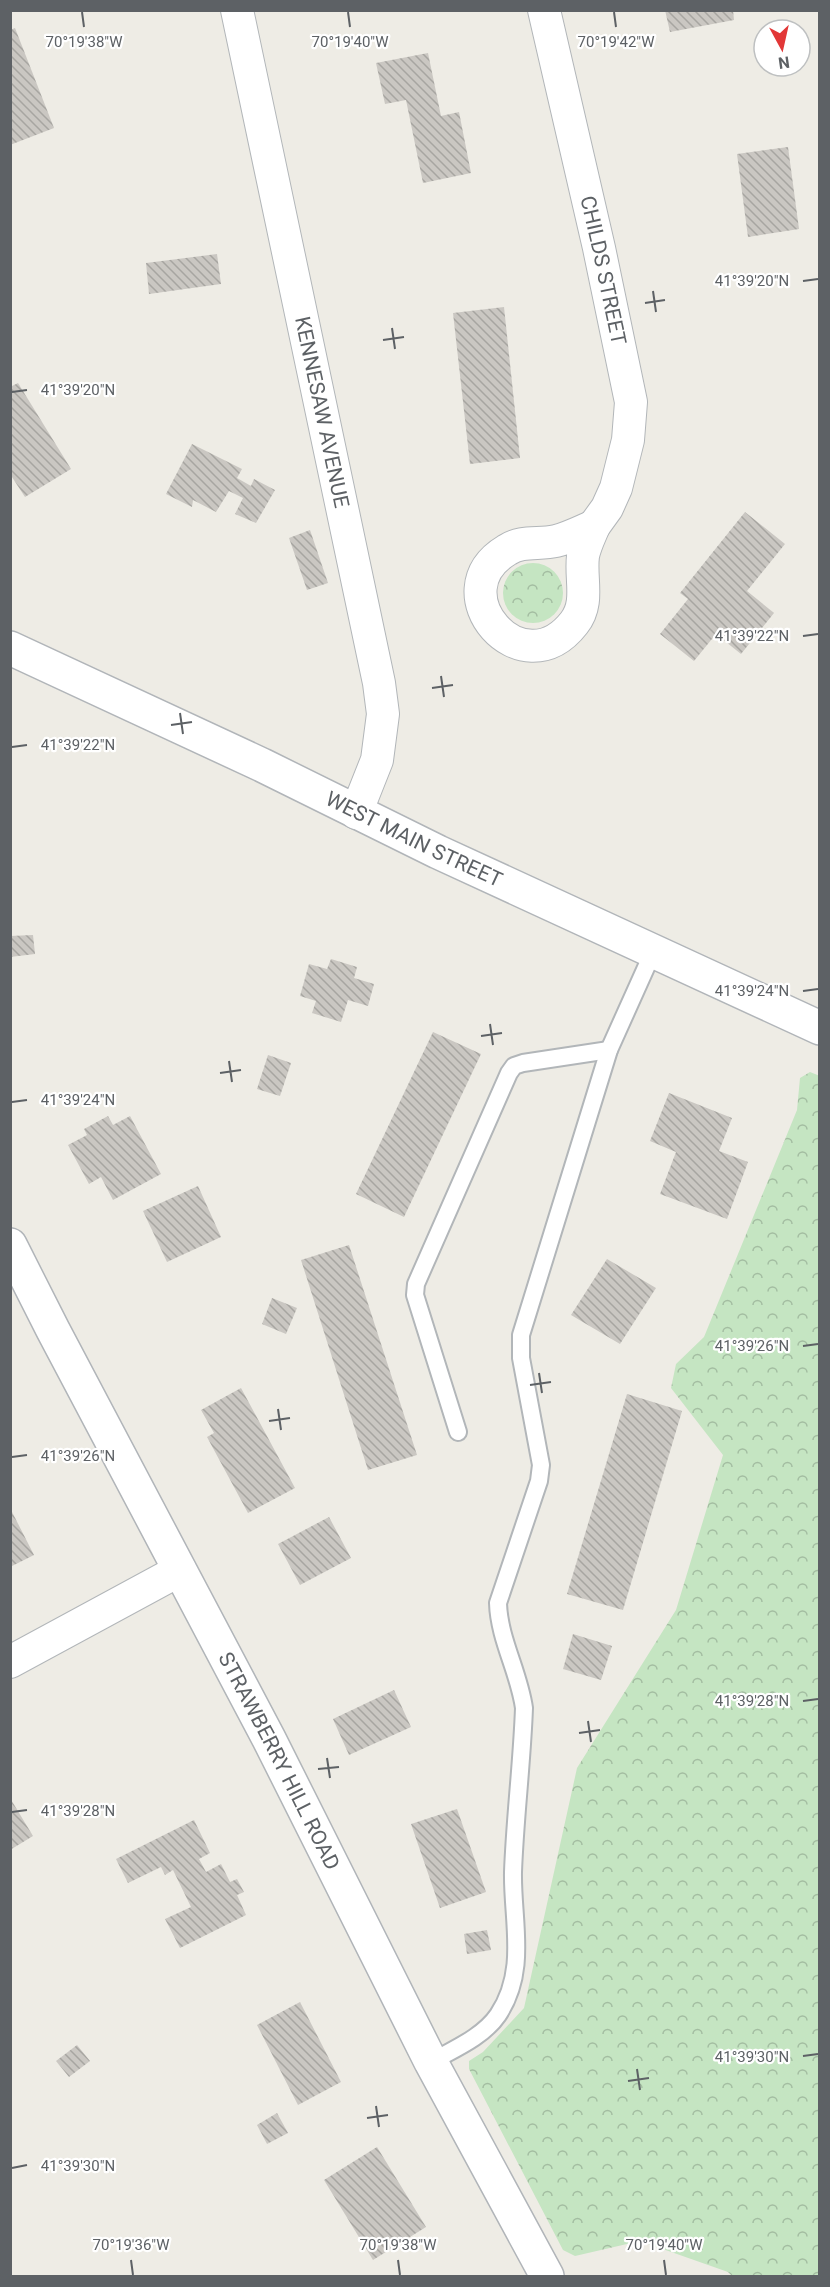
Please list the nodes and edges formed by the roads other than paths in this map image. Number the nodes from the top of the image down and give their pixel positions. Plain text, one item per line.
1 (237, 10) edge
2 (544, 10) edge
3 (594, 526) dead end
4 (10, 648) edge
5 (356, 813) junction
6 (653, 952) junction
7 (819, 1028) edge
8 (609, 1050) junction
9 (10, 1245) edge
10 (458, 1432) dead end
11 (180, 1570) junction
12 (10, 1662) edge
13 (431, 2062) junction
14 (547, 2277) edge

1 - 5 street, KENNESAW AVENUE
2 - 3 street, CHILDS STREET
4 - 5 main road, WEST MAIN STREET
5 - 6 main road, WEST MAIN STREET
6 - 7 main road, WEST MAIN STREET
6 - 8 lane
8 - 10 lane
8 - 13 lane
9 - 11 main road, STRAWBERRY HILL ROAD
11 - 12 street
11 - 13 main road, STRAWBERRY HILL ROAD
13 - 14 main road, STRAWBERRY HILL ROAD

